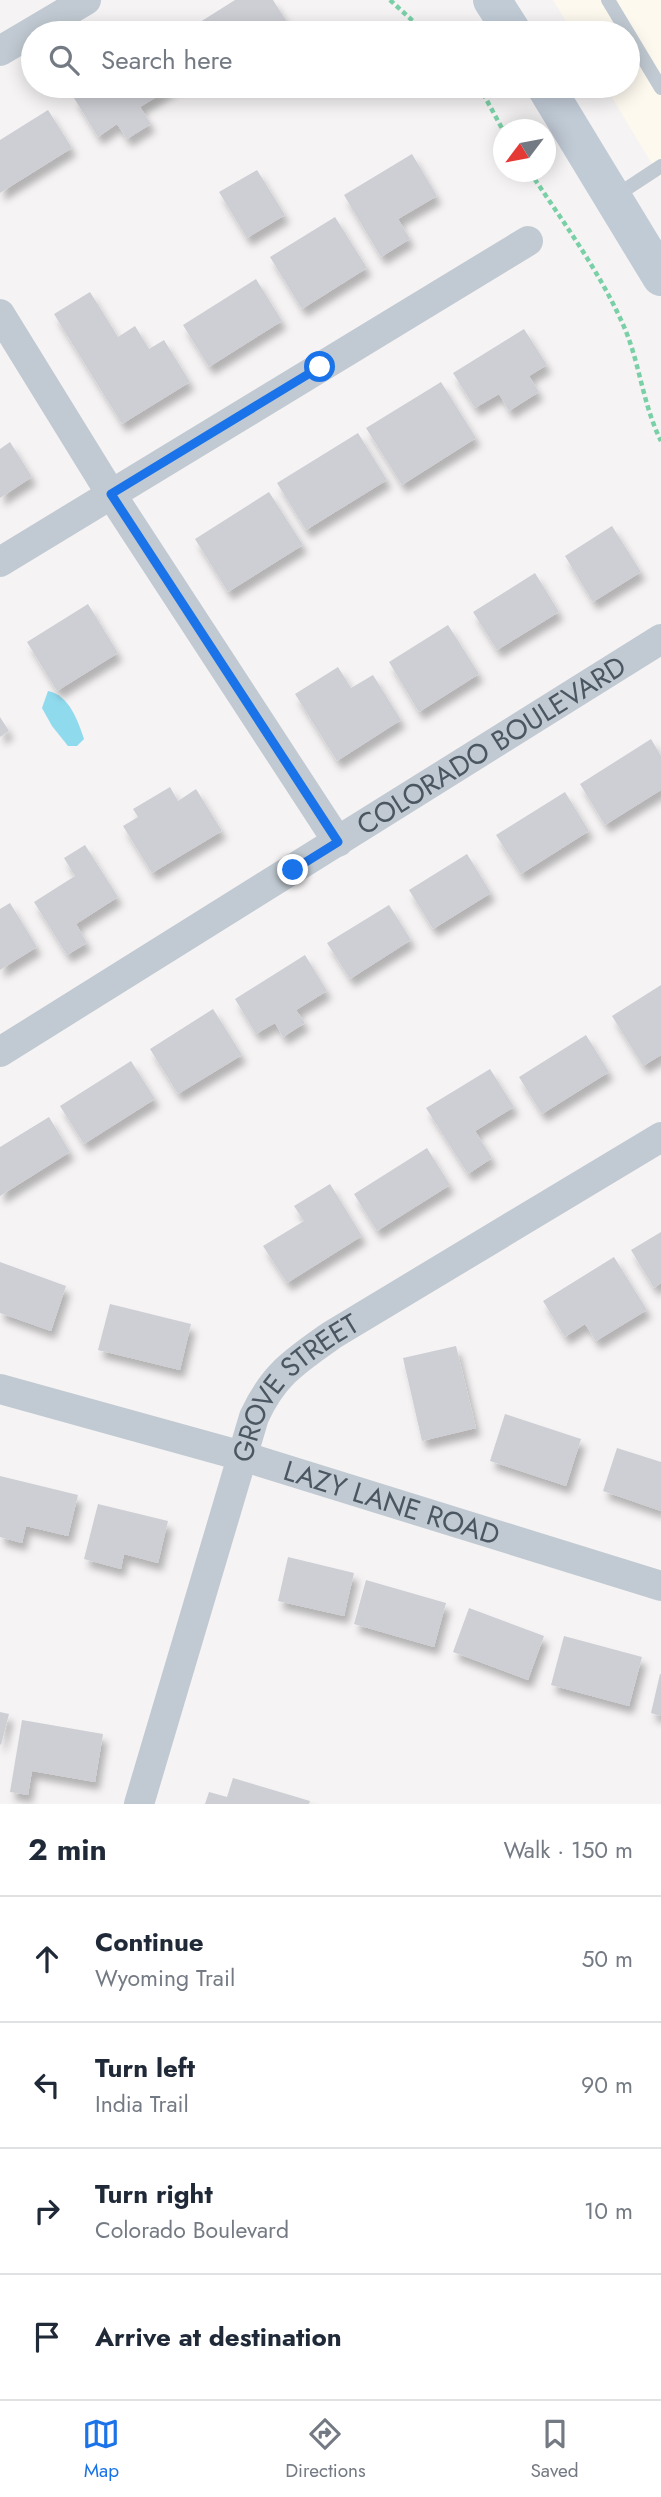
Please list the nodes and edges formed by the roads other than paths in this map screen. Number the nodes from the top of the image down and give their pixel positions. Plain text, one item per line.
1 (86, 0) edge
2 (492, 0) edge
3 (608, 0) edge
4 (51, 21) edge
5 (505, 21) edge
6 (621, 21) edge
7 (21, 39) edge
8 (0, 51) edge
9 (640, 53) edge
10 (661, 88) edge
11 (552, 98) edge
12 (661, 166) edge
13 (612, 197) junction
14 (528, 241) dead end
15 (661, 277) edge
16 (0, 314) edge
17 (111, 494) junction
18 (0, 562) edge
19 (661, 639) edge
20 (338, 842) junction
21 (0, 1052) edge
22 (661, 1137) edge
23 (0, 1389) edge
24 (242, 1456) junction
25 (661, 1586) edge
26 (139, 1804) edge

1 - 4 street
2 - 5 main road
3 - 6 lane
7 - 8 street
9 - 10 lane
11 - 13 main road
12 - 13 lane
13 - 15 main road
14 - 17 street
16 - 17 street
17 - 18 street
17 - 20 street
19 - 20 street, COLORADO BOULEVARD
20 - 21 street, COLORADO BOULEVARD
22 - 24 street, GROVE STREET
23 - 24 street, LAZY LANE ROAD
24 - 25 street, LAZY LANE ROAD
24 - 26 street, GROVE STREET

